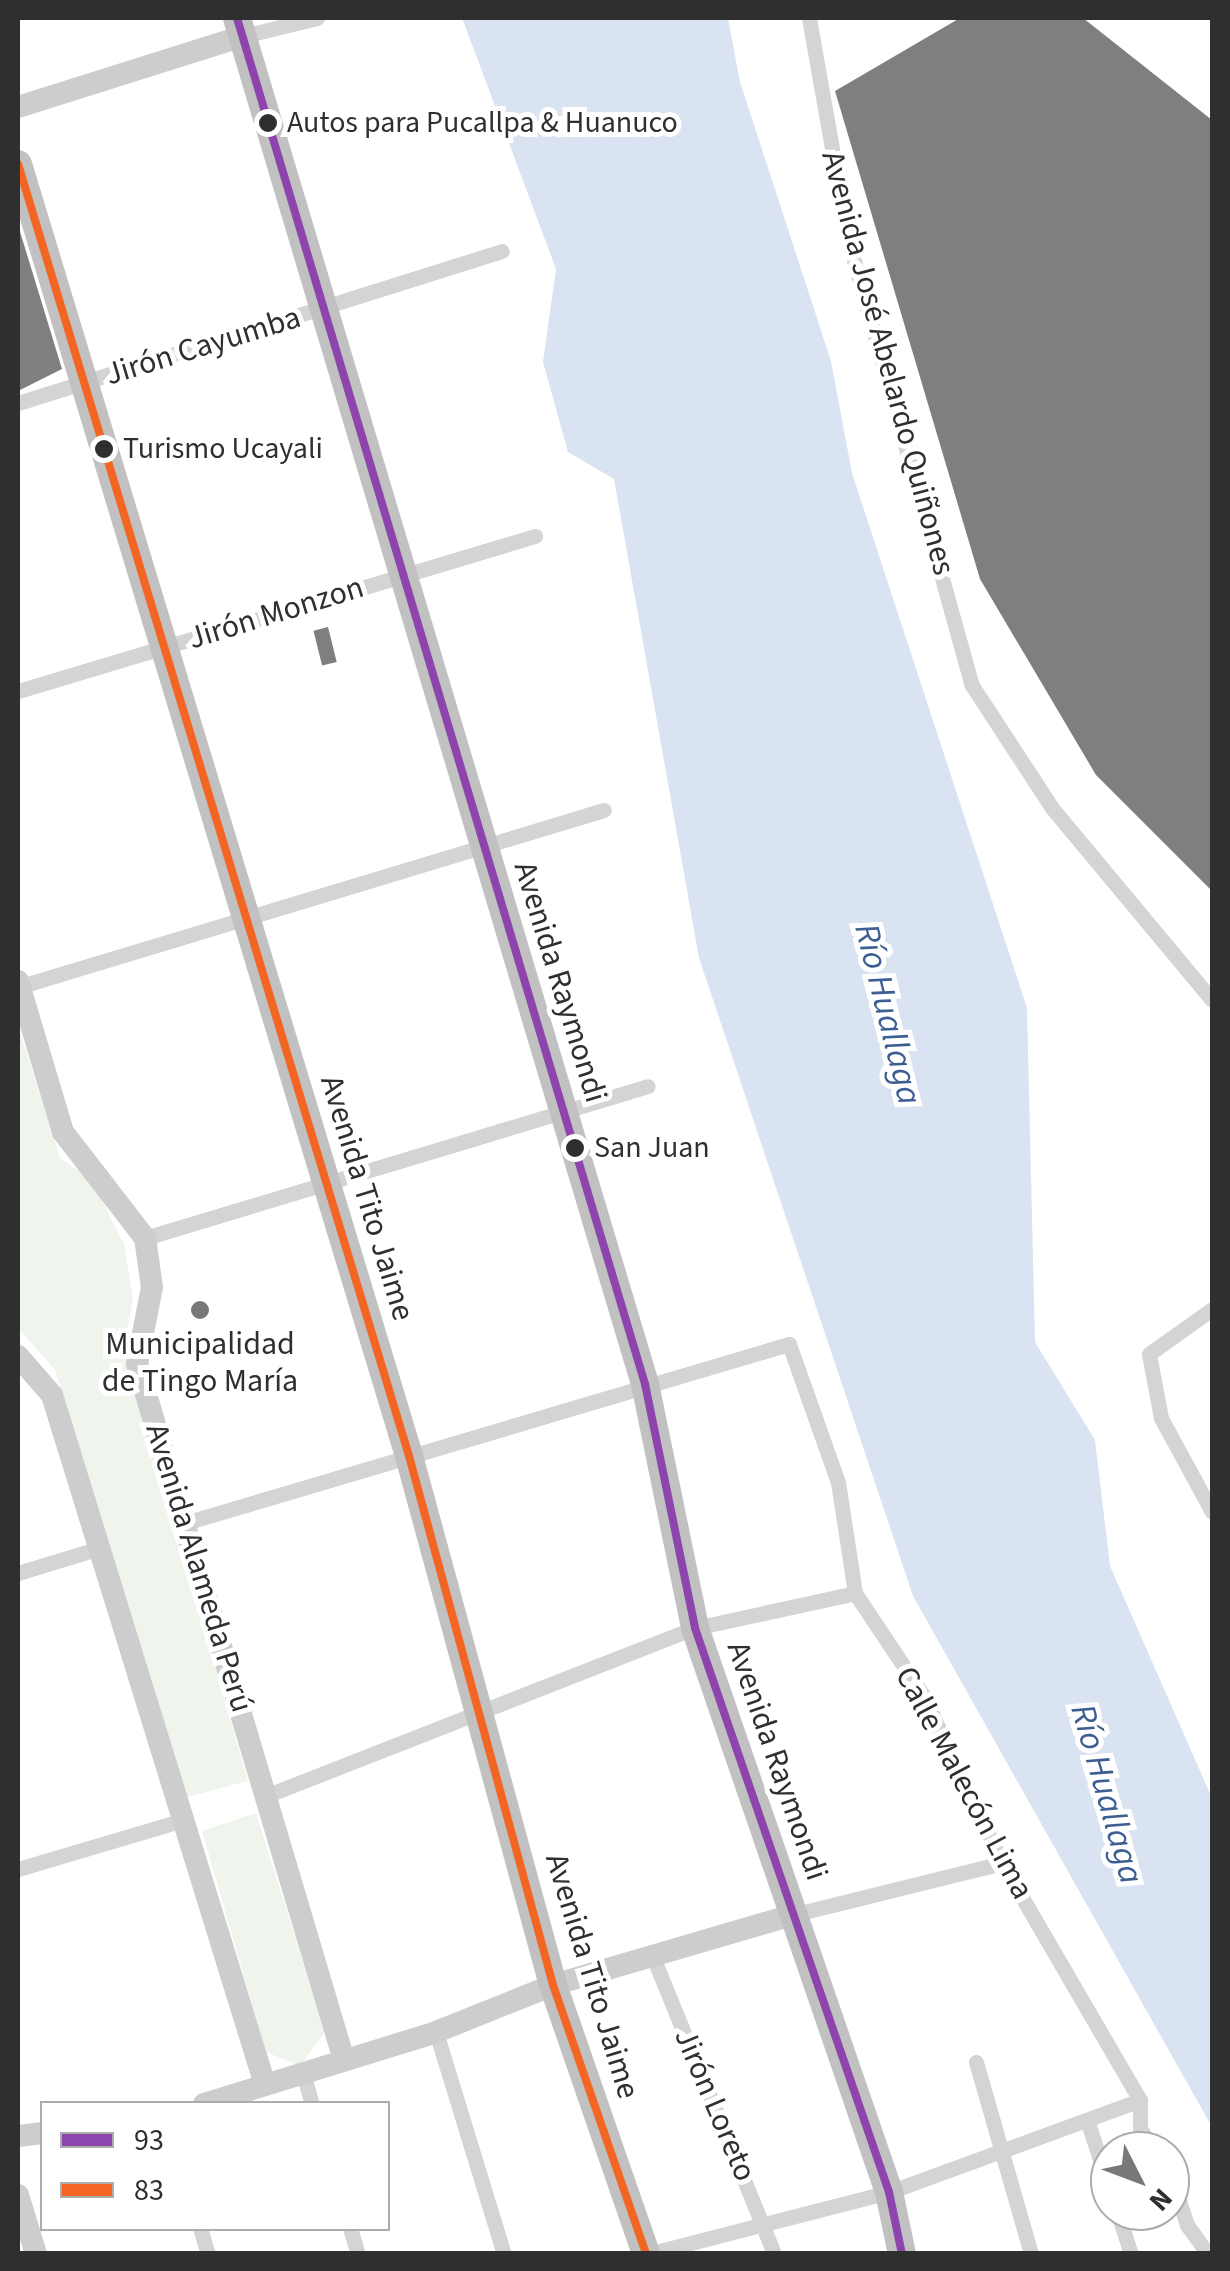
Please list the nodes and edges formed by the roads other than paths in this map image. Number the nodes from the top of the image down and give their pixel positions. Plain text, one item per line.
1 (317, 18) edge
2 (810, 18) edge
3 (240, 27) edge
4 (18, 107) edge
5 (18, 164) edge
6 (502, 251) dead end
7 (320, 309) junction
8 (87, 383) junction
9 (18, 403) edge
10 (536, 536) dead end
11 (401, 575) junction
12 (167, 646) junction
13 (18, 691) edge
14 (604, 810) dead end
15 (483, 847) junction
16 (244, 918) junction
17 (18, 985) edge
18 (1212, 1000) edge
19 (648, 1086) dead end
20 (563, 1113) junction
21 (327, 1187) junction
22 (145, 1238) junction
23 (1212, 1309) edge
24 (18, 1356) edge
25 (645, 1384) junction
26 (409, 1456) junction
27 (1212, 1512) edge
28 (185, 1522) junction
29 (100, 1548) junction
30 (18, 1573) edge
31 (855, 1592) junction
32 (695, 1628) junction
33 (478, 1716) junction
34 (268, 1795) junction
35 (183, 1820) junction
36 (1002, 1863) junction
37 (18, 1869) edge
38 (792, 1915) junction
39 (653, 1957) junction
40 (553, 1984) junction
41 (436, 2032) junction
42 (344, 2060) junction
43 (976, 2062) dead end
44 (302, 2073) junction
45 (265, 2085) junction
46 (1140, 2100) junction
47 (214, 2101) edge
48 (311, 2101) edge
49 (1088, 2123) junction
50 (1091, 2131) edge
51 (1142, 2131) edge
52 (1002, 2148) junction
53 (889, 2192) junction
54 (18, 2195) edge
55 (767, 2229) junction
56 (1190, 2229) edge
57 (36, 2254) edge
58 (504, 2254) edge
59 (647, 2254) edge
60 (774, 2254) edge
61 (902, 2254) edge
62 (1031, 2254) edge
63 (1208, 2254) edge

1 - 3 street
2 - 18 street, Avenida José Abelardo Quiñones
3 - 4 street
3 - 7 highway, Avenida Raymondi
5 - 8 highway, Avenida Tito Jaime
6 - 7 street, Jirón Cayumba
7 - 8 street, Jirón Cayumba
7 - 11 highway, Avenida Raymondi
8 - 9 street, Jirón Cayumba
8 - 12 highway, Avenida Tito Jaime
10 - 11 street, Jirón Monzon
11 - 12 street, Jirón Monzon
11 - 15 highway, Avenida Raymondi
12 - 13 street, Jirón Monzon
12 - 16 highway, Avenida Tito Jaime
14 - 15 street
15 - 16 street
15 - 20 highway, Avenida Raymondi
16 - 17 street
16 - 21 highway, Avenida Tito Jaime
17 - 22 street, Avenida Alameda Perú
19 - 20 street
20 - 21 street
20 - 25 highway, Avenida Raymondi
21 - 22 street
21 - 26 highway, Avenida Tito Jaime
22 - 28 street, Avenida Alameda Perú
23 - 27 street
24 - 29 street
25 - 26 street
25 - 31 street, Calle Malecón Lima
25 - 32 highway, Avenida Raymondi
26 - 28 street
26 - 33 highway, Avenida Tito Jaime
28 - 34 street, Avenida Alameda Perú
29 - 30 street
29 - 35 street
31 - 32 street
31 - 36 street, Calle Malecón Lima
32 - 33 street
32 - 38 highway, Avenida Raymondi
33 - 34 street
33 - 40 highway, Avenida Tito Jaime
34 - 42 street, Avenida Alameda Perú
35 - 37 street
35 - 45 street
36 - 38 street
36 - 46 street, Calle Malecón Lima
38 - 39 street
38 - 53 highway, Avenida Raymondi
39 - 40 street
39 - 55 street, Jirón Loreto
40 - 41 street
40 - 59 highway, Avenida Tito Jaime
41 - 42 street
41 - 58 street
42 - 44 street
43 - 52 street
44 - 45 street
44 - 48 street
45 - 47 street
46 - 49 street
46 - 51 street, Calle Malecón Lima
49 - 50 street
49 - 52 street
52 - 53 street
52 - 62 street
53 - 55 street
53 - 61 highway, Avenida Raymondi
54 - 57 street
55 - 59 street
55 - 60 street, Jirón Loreto
56 - 63 street

